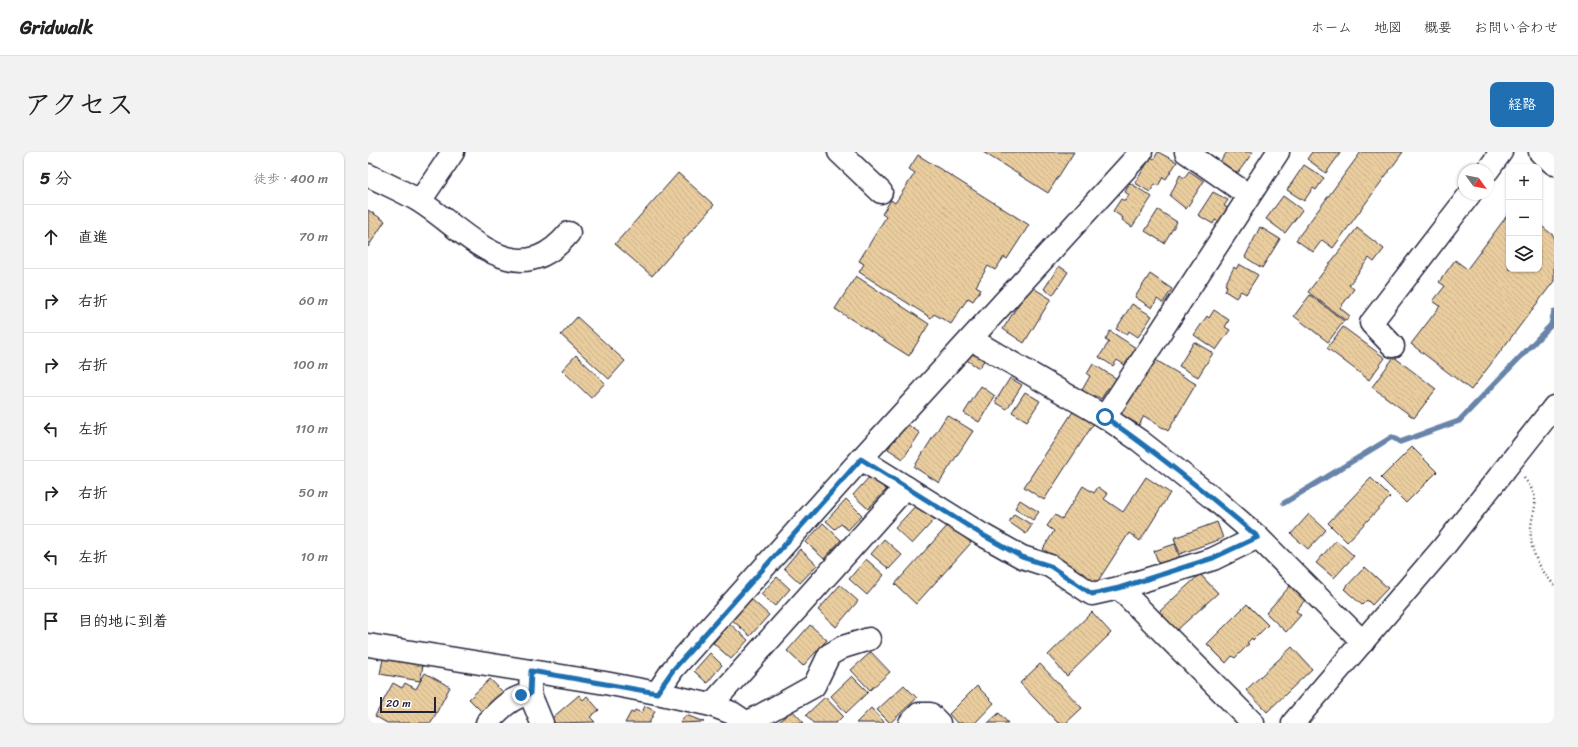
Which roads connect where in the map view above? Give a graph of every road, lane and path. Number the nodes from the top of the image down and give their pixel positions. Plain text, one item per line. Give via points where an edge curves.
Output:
1 (453, 152) edge
2 (839, 152) edge
3 (1141, 152) edge
4 (1186, 152) edge
5 (1278, 152) edge
6 (1501, 152) edge
7 (1492, 164) edge
8 (368, 175) edge
9 (881, 192) dead end
10 (1248, 195) junction
11 (1465, 200) edge
12 (420, 202) junction
13 (569, 233) dead end
14 (981, 345) dead end
15 (1393, 346) dead end
16 (1554, 407) edge
17 (1105, 417) junction
18 (861, 459) junction
19 (1510, 463) junction
20 (906, 487) junction
21 (1258, 537) junction
22 (1554, 585) edge
23 (1119, 588) junction
24 (869, 639) dead end
25 (1363, 642) junction
26 (368, 645) edge
27 (531, 671) junction
28 (657, 693) junction
29 (530, 694) junction
30 (711, 705) junction
31 (486, 723) edge
32 (542, 723) edge
33 (747, 723) edge
34 (910, 723) edge
35 (939, 723) edge
36 (1253, 723) edge
37 (1294, 723) edge

1 - 12 street
2 - 9 street
3 - 18 street
4 - 10 street
5 - 10 street
6 - 7 street
8 - 12 street
10 - 17 street
11 - 15 street via 1371,323
12 - 13 street via 474,243 496,254 518,260 529,260 544,255 560,244
14 - 17 street
16 - 19 street
17 - 21 street via 1219,503
18 - 20 street
18 - 28 street via 673,670
19 - 22 path via 1529,484 1536,500 1531,538 1535,558
19 - 25 street via 1442,549
20 - 23 street via 981,534 1022,557 1050,566 1092,594
20 - 30 street
21 - 23 street via 1213,558
21 - 25 street
23 - 36 street
24 - 33 street via 843,647 829,655 814,686
25 - 37 street
26 - 27 street
27 - 28 street
27 - 29 street
28 - 30 street
29 - 31 street via 521,695 506,704
29 - 32 street
30 - 33 street
34 - 35 street via 919,714 930,714

